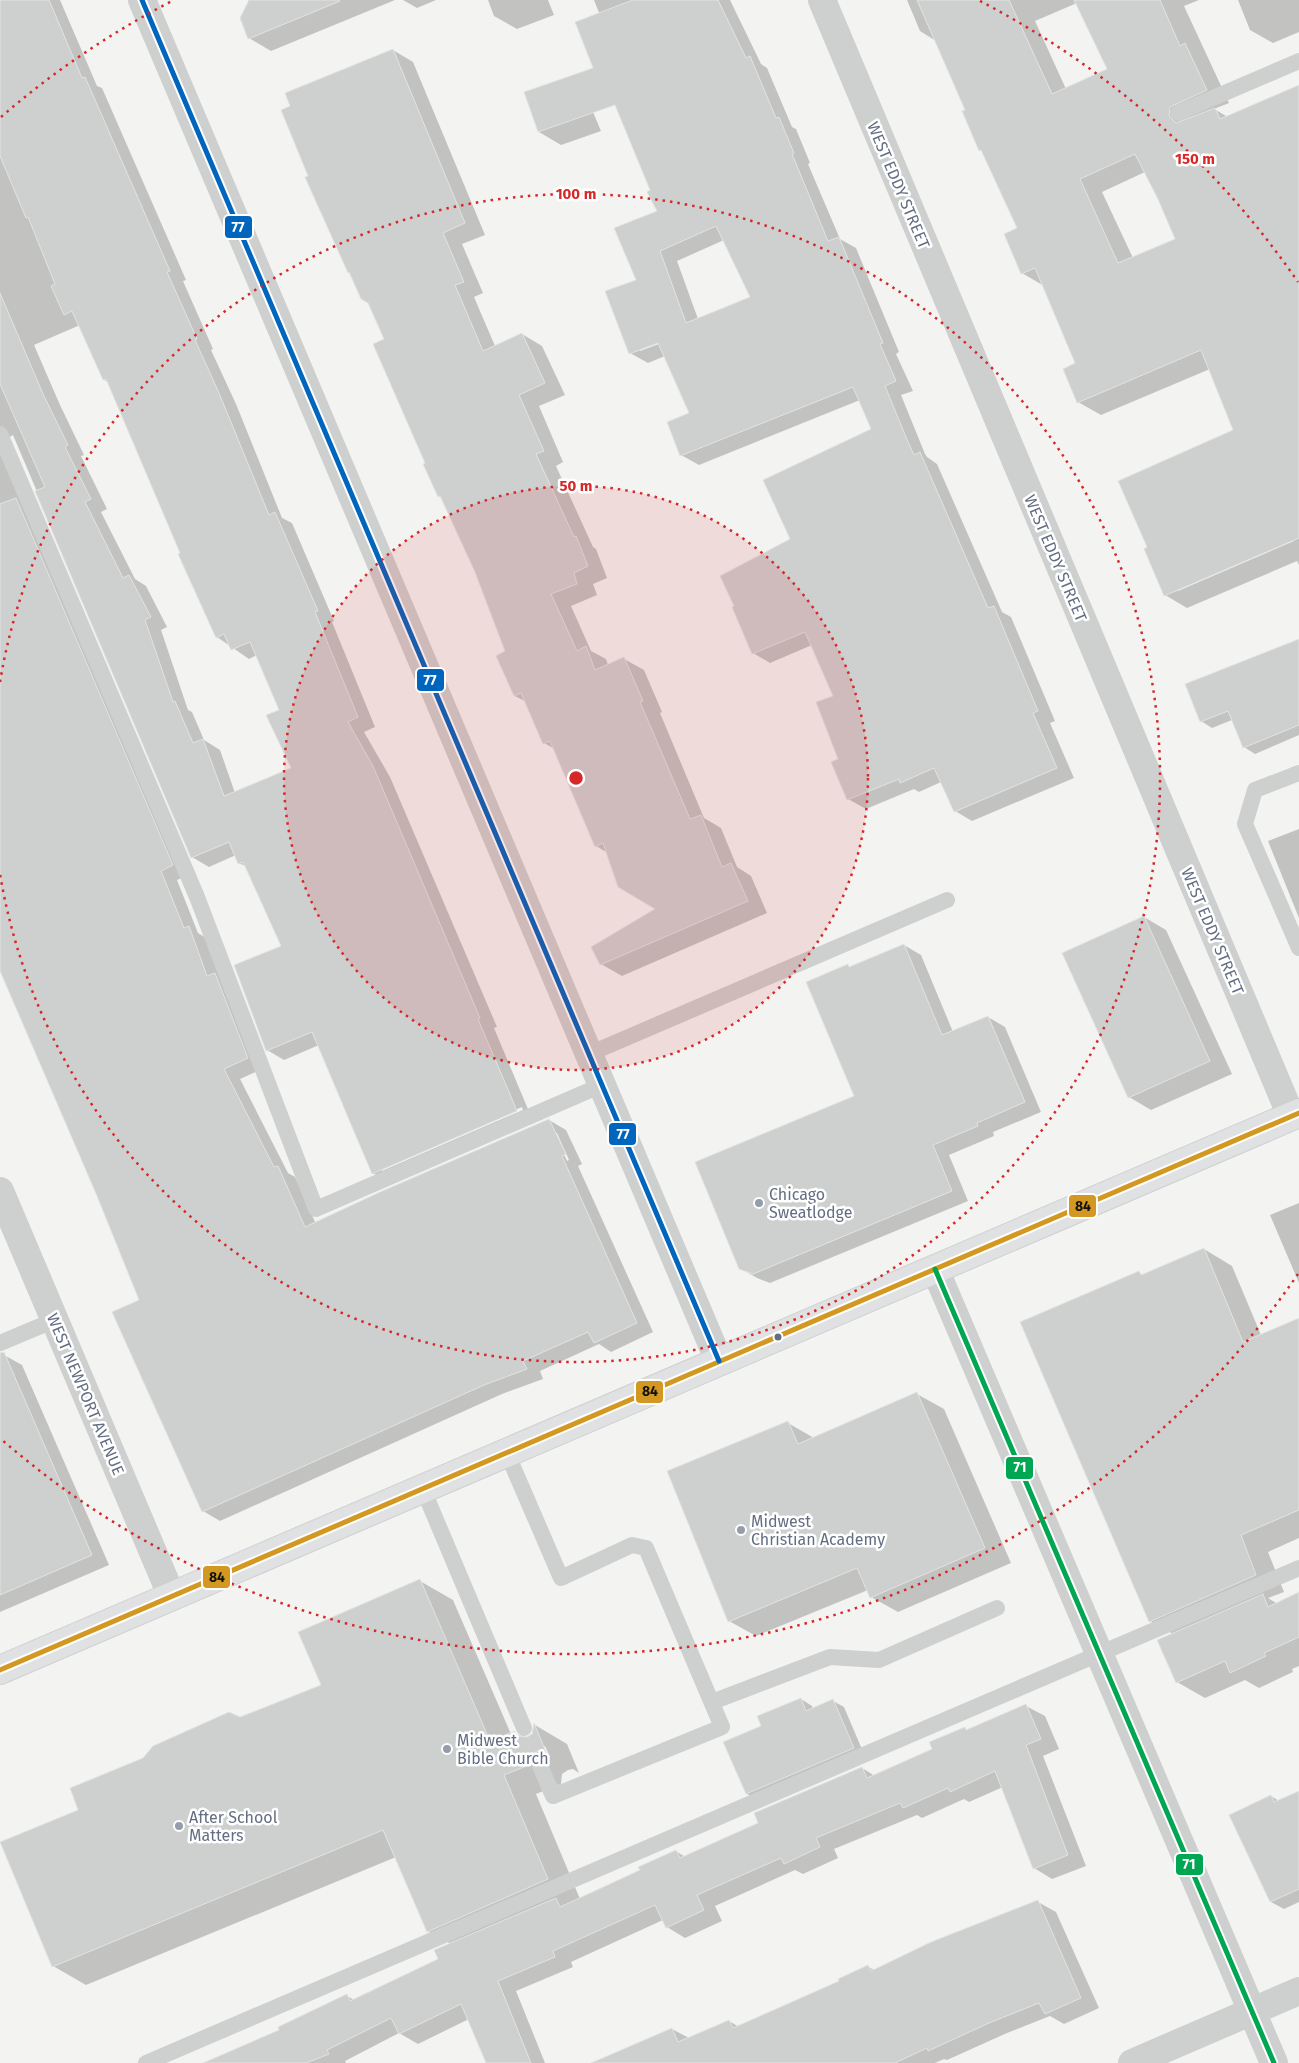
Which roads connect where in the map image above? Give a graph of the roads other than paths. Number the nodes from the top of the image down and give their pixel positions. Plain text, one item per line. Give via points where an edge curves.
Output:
1 (142, 0) edge
2 (822, 0) edge
3 (1299, 61) edge
4 (1178, 113) dead end
5 (0, 434) edge
6 (1299, 773) edge
7 (947, 900) dead end
8 (1299, 948) edge
9 (589, 1054) junction
10 (602, 1085) junction
11 (1295, 1114) edge
12 (0, 1191) edge
13 (935, 1269) junction
14 (55, 1320) junction
15 (0, 1344) edge
16 (719, 1361) junction
17 (507, 1453) junction
18 (422, 1489) junction
19 (1299, 1568) edge
20 (172, 1596) junction
21 (997, 1608) dead end
22 (1099, 1654) junction
23 (0, 1670) edge
24 (712, 1702) junction
25 (524, 1728) dead end
26 (538, 1761) dead end
27 (1299, 1991) edge
28 (1252, 2011) junction
29 (146, 2063) edge
30 (1132, 2063) edge
31 (1274, 2063) edge

1 - 9 street
2 - 11 street, WEST EDDY STREET
3 - 4 lane
5 - 10 lane via 197,897 316,1209
6 - 8 lane via 1255,790 1245,824
7 - 9 lane
9 - 10 street
10 - 16 street
11 - 13 main road
12 - 14 street, WEST NEWPORT AVENUE
13 - 16 main road
13 - 22 street
14 - 15 lane
14 - 20 street, WEST NEWPORT AVENUE
16 - 17 main road
17 - 18 main road
17 - 24 lane via 561,1578 632,1545 646,1548
18 - 20 main road
18 - 25 lane
19 - 22 lane
20 - 23 main road
21 - 24 lane via 878,1660 830,1657
22 - 28 street
22 - 29 lane
24 - 26 lane via 722,1727 553,1796
27 - 28 street
28 - 30 street
28 - 31 street

